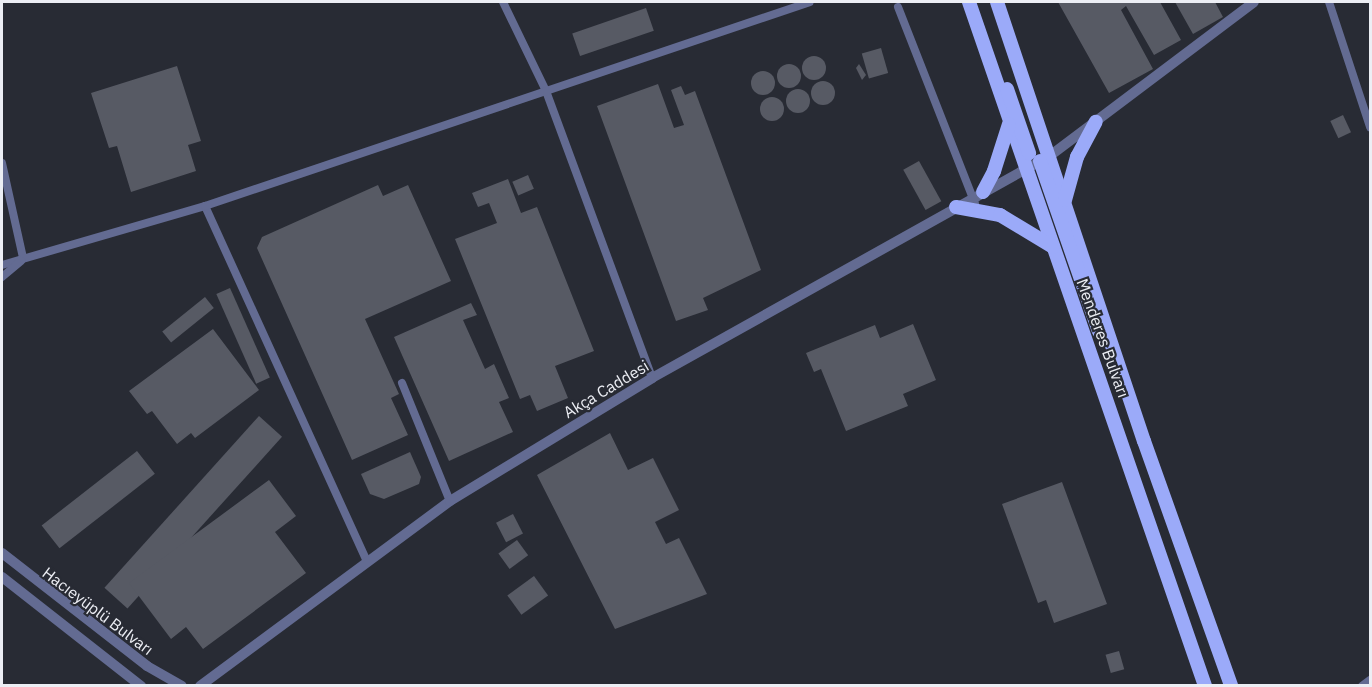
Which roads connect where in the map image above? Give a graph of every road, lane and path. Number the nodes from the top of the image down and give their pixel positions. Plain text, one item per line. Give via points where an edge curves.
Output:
1 (503, 2) edge
2 (810, 2) edge
3 (969, 2) edge
4 (978, 2) edge
5 (997, 2) edge
6 (1254, 2) edge
7 (1329, 2) edge
8 (898, 7) dead end
9 (546, 91) junction
10 (1096, 122) junction
11 (1009, 124) junction
12 (1371, 128) edge
13 (1037, 162) junction
14 (2, 163) edge
15 (978, 200) junction
16 (1065, 200) junction
17 (205, 206) junction
18 (957, 207) joint
19 (1053, 247) junction
20 (23, 258) junction
21 (2, 265) edge
22 (2, 277) edge
23 (652, 378) junction
24 (402, 383) dead end
25 (1144, 441) junction
26 (450, 501) junction
27 (2, 553) edge
28 (366, 560) junction
29 (2, 577) edge
30 (28, 577) junction
31 (15, 589) junction
32 (1371, 680) edge
33 (141, 686) edge
34 (182, 686) edge
35 (200, 686) edge
36 (1205, 686) edge
37 (1231, 686) edge
38 (1362, 686) edge

1 - 9 street
2 - 9 street
3 - 11 main road, Menderes Bulvarı
4 - 13 main road
5 - 13 main road, Menderes Bulvarı
6 - 10 street
7 - 12 street
8 - 15 street
9 - 17 street
9 - 23 street
10 - 13 street
10 - 16 main road via 1077,157
11 - 13 main road, Menderes Bulvarı
11 - 15 main road
13 - 15 street
13 - 16 main road, Menderes Bulvarı
13 - 19 main road, Menderes Bulvarı
13 - 25 main road
14 - 20 street
15 - 18 main road
15 - 19 main road
16 - 25 main road, Menderes Bulvarı
17 - 20 street
17 - 28 street
18 - 23 street, Akça Caddesi
19 - 36 main road, Menderes Bulvarı
20 - 21 street
20 - 22 street
23 - 26 street, Akça Caddesi
24 - 26 street
25 - 37 main road, Menderes Bulvarı
26 - 28 street, Akça Caddesi
27 - 30 street, Hacıeyüplü Bulvarı
28 - 35 street, Akça Caddesi
29 - 31 street, Hacıeyüplü Bulvarı
30 - 31 street
30 - 34 street, Hacıeyüplü Bulvarı via 147,666
31 - 33 street, Hacıeyüplü Bulvarı
32 - 38 street

